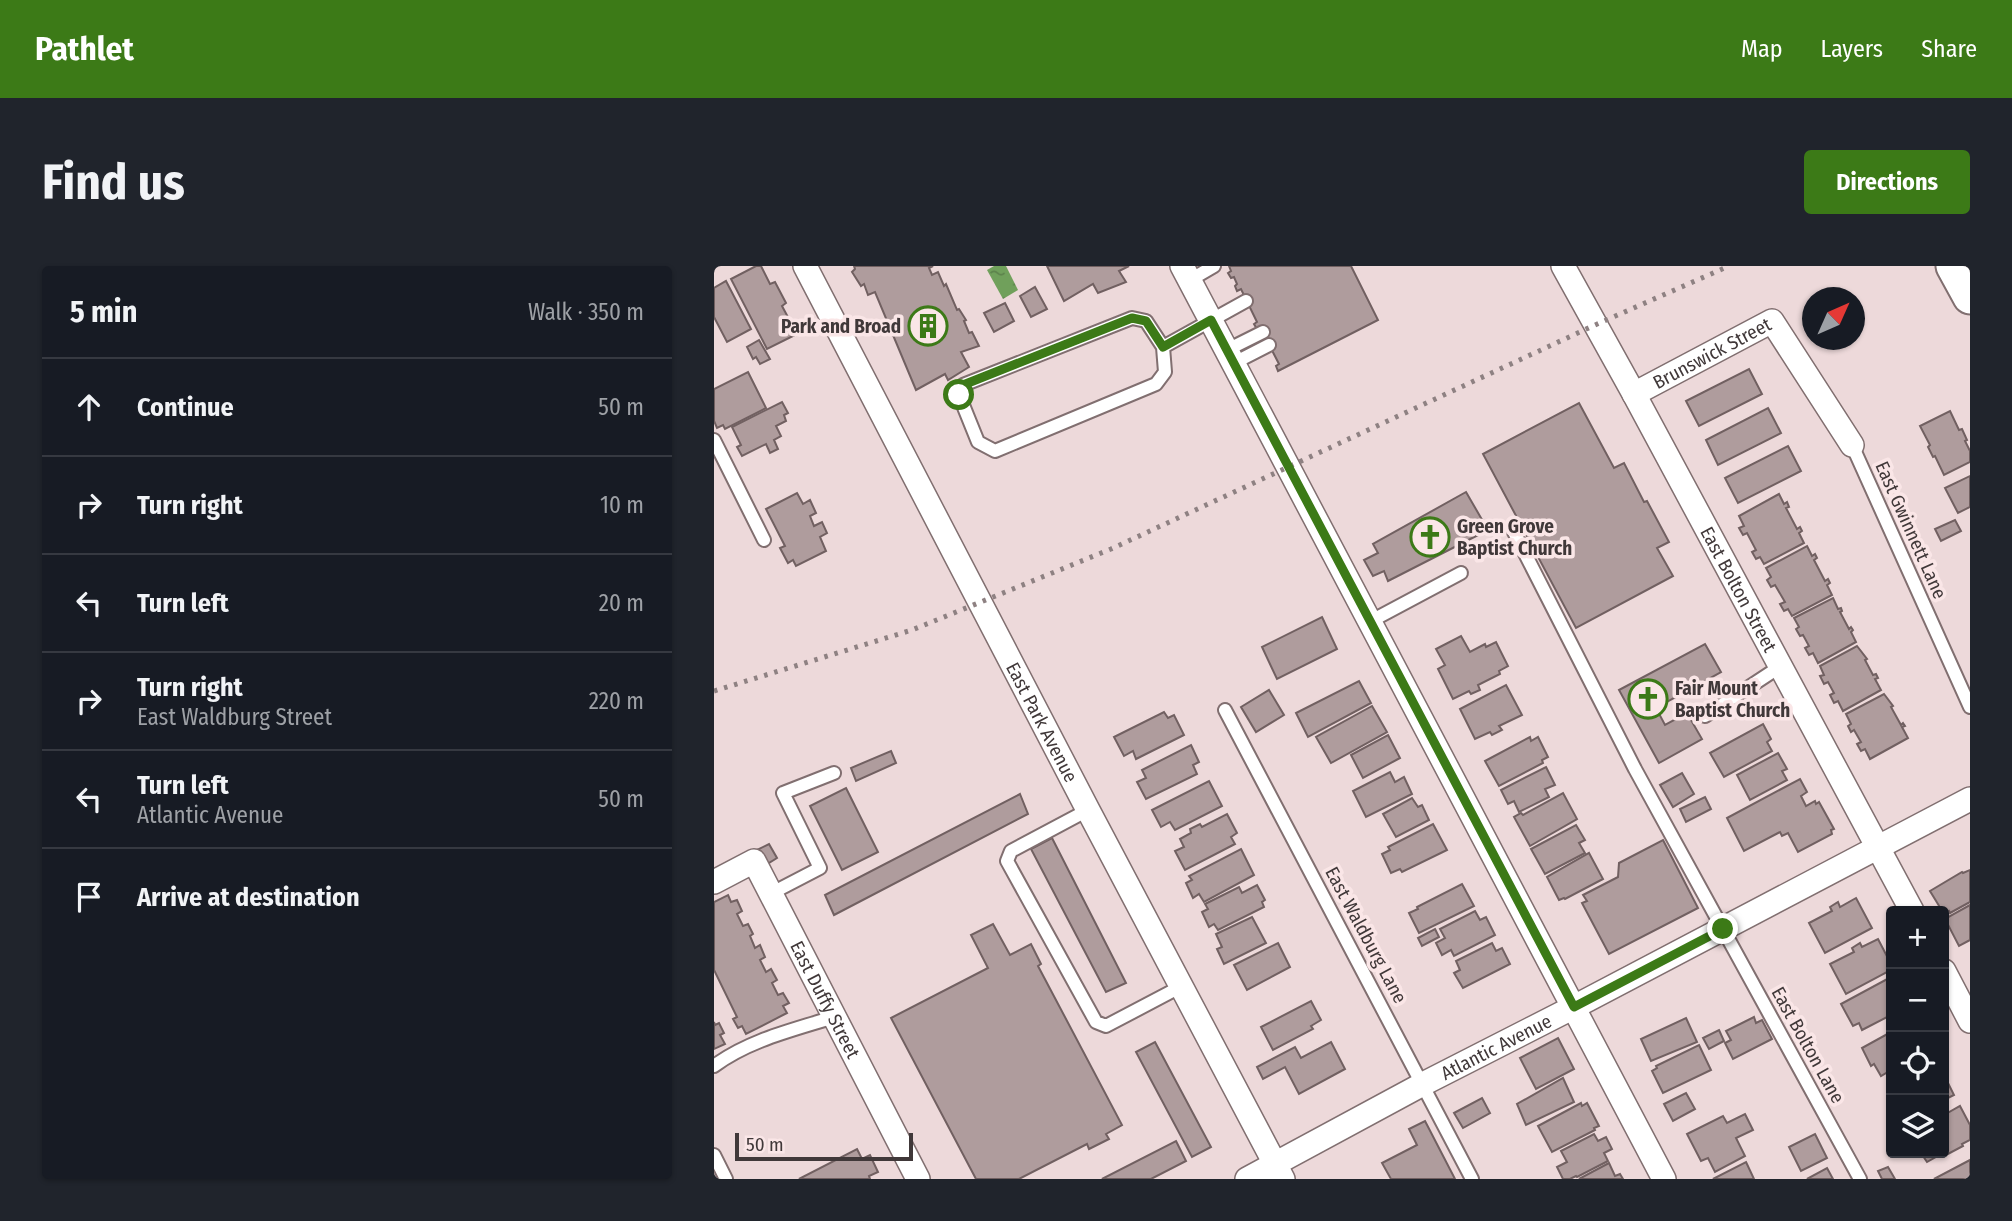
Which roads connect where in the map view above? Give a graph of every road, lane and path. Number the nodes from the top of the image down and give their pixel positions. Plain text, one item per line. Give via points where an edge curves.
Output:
1 (805, 266) edge
2 (1214, 266) edge
3 (1563, 266) edge
4 (1953, 266) edge
5 (1186, 273) edge
6 (1970, 297) edge
7 (1246, 300) dead end
8 (1211, 320) junction
9 (1263, 332) dead end
10 (1269, 345) dead end
11 (1163, 347) junction
12 (1230, 356) junction
13 (1634, 394) junction
14 (714, 440) edge
15 (1852, 445) joint
16 (1513, 530) dead end
17 (764, 540) dead end
18 (1461, 573) dead end
19 (1370, 621) junction
20 (1781, 666) junction
21 (1970, 707) edge
22 (1225, 710) dead end
23 (1705, 716) dead end
24 (834, 773) dead end
25 (1970, 799) edge
26 (1088, 810) junction
27 (1879, 847) junction
28 (714, 882) edge
29 (770, 894) junction
30 (1909, 906) edge
31 (1723, 929) junction
32 (1949, 981) edge
33 (1182, 986) junction
34 (1574, 1007) junction
35 (834, 1017) junction
36 (1970, 1021) edge
37 (714, 1066) edge
38 (1423, 1084) junction
39 (714, 1155) edge
40 (1279, 1171) edge
41 (726, 1179) edge
42 (918, 1179) edge
43 (1247, 1179) edge
44 (1472, 1179) edge
45 (1664, 1179) edge
46 (1860, 1179) edge

1 - 26 street, East Park Avenue
2 - 5 lane
3 - 13 street, East Bolton Street
4 - 6 main road
5 - 8 street
7 - 8 lane
8 - 11 lane
8 - 12 street
9 - 12 lane
10 - 12 lane
11 - 11 lane via 1146,321 1132,318 963,385 959,395 978,442 995,451 1156,384 1165,372
12 - 19 street
13 - 15 street, Brunswick Street via 1772,321
13 - 20 street, East Bolton Street
14 - 17 lane
15 - 21 lane, East Gwinnett Lane
16 - 31 lane, East Bolton Lane
18 - 19 lane
19 - 34 street
20 - 23 lane
20 - 27 street, East Bolton Street
22 - 38 lane, East Waldburg Lane
24 - 29 lane via 783,793 820,868
25 - 27 street, Atlantic Avenue
26 - 33 street, East Park Avenue
26 - 33 lane via 1011,851 1007,861 1096,1022 1106,1026
27 - 30 street, East Bolton Street
27 - 31 street, Atlantic Avenue
28 - 29 street, East Duffy Street via 754,862
29 - 35 street, East Duffy Street
31 - 34 street, Atlantic Avenue
31 - 46 lane, East Bolton Lane
32 - 36 street
33 - 40 street, East Park Avenue
34 - 38 street, Atlantic Avenue
34 - 45 street
35 - 37 lane via 760,1041
35 - 42 street, East Duffy Street
38 - 40 street, Atlantic Avenue
38 - 44 lane, East Waldburg Lane
39 - 41 lane
40 - 43 street, Atlantic Avenue

